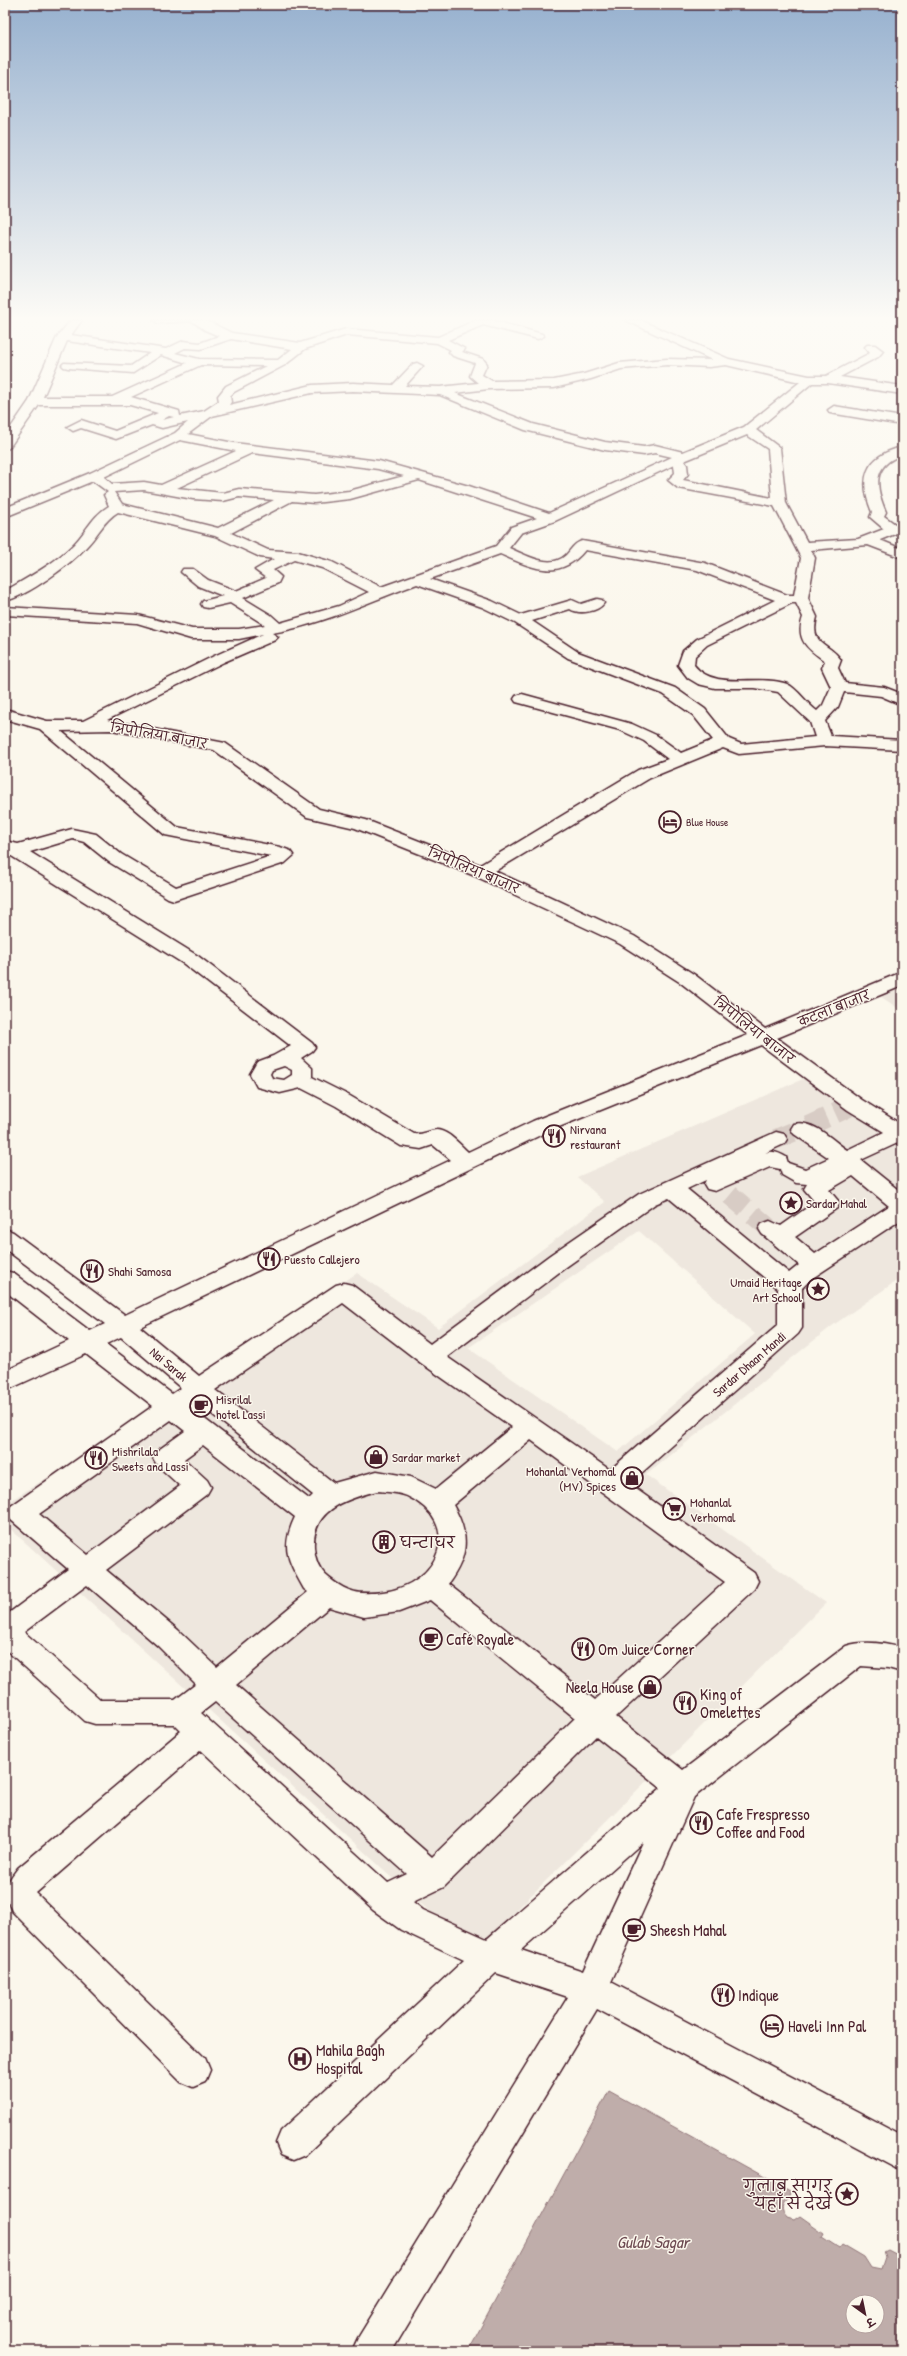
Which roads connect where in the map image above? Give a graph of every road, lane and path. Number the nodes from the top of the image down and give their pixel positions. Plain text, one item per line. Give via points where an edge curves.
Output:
1 (15, 430) edge
2 (98, 430) edge
3 (127, 430) edge
4 (187, 430) edge
5 (541, 430) edge
6 (748, 430) joint
7 (179, 436) junction
8 (5, 445) edge
9 (252, 449) junction
10 (902, 451) edge
11 (680, 458) junction
12 (95, 476) junction
13 (420, 476) junction
14 (109, 488) junction
15 (164, 489) junction
16 (290, 497) junction
17 (779, 503) junction
18 (116, 507) junction
19 (5, 513) edge
20 (101, 518) junction
21 (550, 518) junction
22 (116, 522) dead end
23 (898, 528) edge
24 (220, 533) junction
25 (868, 540) junction
26 (801, 547) junction
27 (501, 549) junction
28 (902, 554) edge
29 (292, 556) junction
30 (188, 572) dead end
31 (417, 580) junction
32 (380, 592) junction
33 (5, 597) edge
34 (234, 597) junction
35 (794, 599) junction
36 (597, 603) dead end
37 (208, 604) dead end
38 (5, 611) edge
39 (520, 620) junction
40 (293, 625) junction
41 (277, 628) junction
42 (695, 676) junction
43 (839, 687) junction
44 (669, 691) junction
45 (522, 699) dead end
46 (902, 700) edge
47 (5, 714) edge
48 (817, 720) junction
49 (85, 725) junction
50 (46, 726) junction
51 (825, 741) junction
52 (723, 742) junction
53 (902, 745) edge
54 (679, 759) junction
55 (10, 847) edge
56 (481, 872) junction
57 (902, 978) edge
58 (764, 1036) junction
59 (280, 1061) junction
60 (300, 1079) junction
61 (901, 1134) edge
62 (466, 1162) junction
63 (849, 1162) junction
64 (797, 1175) junction
65 (679, 1183) junction
66 (902, 1207) edge
67 (5, 1237) edge
68 (814, 1265) junction
69 (5, 1279) edge
70 (790, 1286) junction
71 (122, 1325) junction
72 (87, 1341) junction
73 (430, 1357) junction
74 (5, 1382) edge
75 (199, 1390) junction
76 (173, 1407) junction
77 (530, 1426) junction
78 (204, 1431) junction
79 (610, 1485) junction
80 (330, 1494) junction
81 (437, 1503) junction
82 (309, 1513) junction
83 (86, 1569) junction
84 (431, 1586) junction
85 (327, 1592) junction
86 (5, 1632) edge
87 (902, 1660) edge
88 (216, 1685) junction
89 (596, 1718) junction
90 (191, 1721) junction
91 (683, 1788) junction
92 (433, 1877) junction
93 (384, 1900) junction
94 (492, 1956) junction
95 (591, 1989) junction
96 (193, 2070) dead end
97 (293, 2143) dead end
98 (902, 2154) edge
99 (371, 2351) edge

1 - 8 street
2 - 3 street via 116,434
4 - 7 street
5 - 11 street via 605,446 644,451 655,449
6 - 11 street
6 - 17 street via 774,448
7 - 9 street
7 - 12 street
9 - 13 street via 379,464
9 - 15 street
10 - 23 street via 880,460 874,469 871,496 879,512 877,517
11 - 17 street via 682,474 675,480 682,485
11 - 21 street
12 - 14 street
12 - 19 street
13 - 16 street via 350,496 314,499
13 - 21 street
14 - 15 street via 144,486
14 - 18 street
15 - 16 street via 193,495 223,497 238,493
16 - 24 street
17 - 26 street
18 - 20 street via 104,513
18 - 24 street
20 - 22 street
20 - 33 street via 80,547 56,569
21 - 27 street via 516,530
23 - 25 street
24 - 29 street via 265,554
25 - 26 street via 860,543
25 - 28 street
26 - 35 street via 808,558
27 - 31 street
27 - 35 street via 552,565 567,561 582,545 706,568 752,588
29 - 32 street via 327,565
29 - 34 street via 262,570 274,577 273,580
30 - 34 street via 203,583
31 - 32 street
31 - 39 street via 493,600
32 - 40 street via 344,610
34 - 37 street
34 - 41 street
35 - 42 street via 694,647 688,654 686,665
35 - 43 street via 810,617 807,627 812,645 833,660 830,668
36 - 39 street via 580,609 572,604
38 - 41 street via 138,619 191,634 239,634
39 - 44 street via 573,655
40 - 41 street
40 - 49 street
42 - 44 street
42 - 48 street via 714,684 751,682 779,686 787,690 798,704
43 - 46 street via 884,692
43 - 48 street via 830,707
44 - 52 street via 699,712
45 - 54 street via 626,726 650,738
47 - 50 street, त्रिपोलिया बाजार
48 - 51 street
49 - 50 street, त्रिपोलिया बाजार
49 - 56 street, त्रिपोलिया बाजार via 112,725 219,746 313,813 360,824
50 - 55 street via 171,831 285,855 280,859 174,894 114,858 90,838 72,834
51 - 52 street via 739,749
51 - 53 street
52 - 54 street
54 - 56 street via 644,774
55 - 59 street via 191,960 305,1047
56 - 58 street, त्रिपोलिया बाजार via 627,940 664,962
57 - 58 street, कटला बाजार via 874,992
58 - 61 street, त्रिपोलिया बाजार via 852,1106
58 - 62 street, कटला बाजार via 541,1126
59 - 60 street via 290,1061 301,1066 303,1075
59 - 60 street via 270,1063 261,1070 264,1082 283,1087
60 - 62 street via 343,1101 409,1141 421,1142 438,1138
61 - 63 street
62 - 71 street, कटला बाजार
63 - 64 street
63 - 65 street via 795,1132
63 - 66 street
64 - 65 street via 771,1158 722,1190
64 - 68 street via 829,1203 775,1233
65 - 70 street
65 - 73 street via 647,1199 558,1261
66 - 68 street
67 - 71 street, Nai Sarak
68 - 70 street
69 - 72 street
70 - 79 street, Sardar Dhaan Mandi via 790,1328
71 - 72 street, कटला बाजार
71 - 75 street, Nai Sarak
72 - 74 street, कटला बाजार
72 - 76 street
73 - 75 street via 344,1291
73 - 77 street
75 - 76 street
75 - 80 street, Nai Sarak
76 - 78 street
76 - 83 street via 20,1513
77 - 79 street
77 - 81 street
78 - 82 street
78 - 83 street via 166,1458 198,1487
79 - 89 street via 744,1581
80 - 81 street via 355,1484 378,1481 400,1484 420,1491
80 - 82 street
81 - 84 street via 448,1518 453,1541 452,1553 444,1570
82 - 85 street via 300,1529 302,1564 312,1580
83 - 86 street
83 - 88 street via 168,1638
84 - 85 street via 391,1603 369,1605 346,1601
84 - 89 street
85 - 88 street
86 - 90 street via 95,1712
87 - 91 street via 888,1656 856,1654
88 - 90 street
88 - 92 street
89 - 91 street
89 - 92 street
90 - 93 street
90 - 96 street via 29,1878 20,1891 24,1901
91 - 94 street
91 - 95 street
92 - 93 street
93 - 94 street via 412,1920
94 - 95 street
94 - 97 street
95 - 98 street
95 - 99 street

